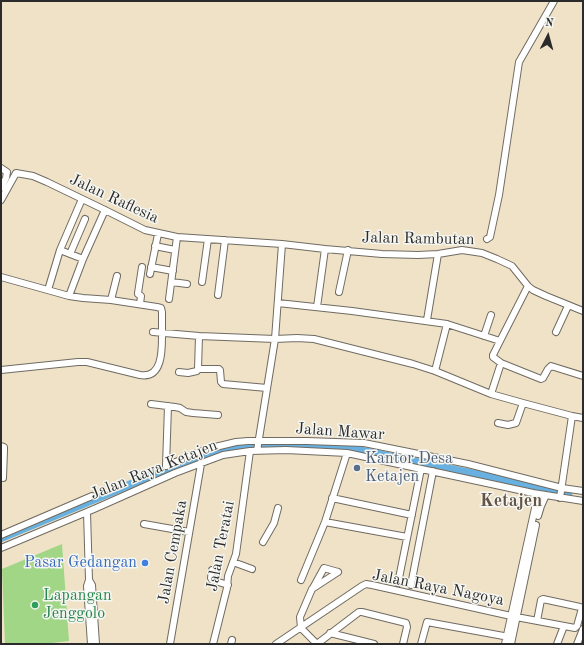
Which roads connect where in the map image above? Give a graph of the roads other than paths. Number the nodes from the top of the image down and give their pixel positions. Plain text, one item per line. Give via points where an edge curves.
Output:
1 (554, 1) edge
2 (1, 168) edge
3 (1, 188) edge
4 (82, 199) junction
5 (1, 200) edge
6 (105, 210) junction
7 (85, 219) dead end
8 (158, 234) junction
9 (177, 237) junction
10 (208, 239) junction
11 (487, 239) dead end
12 (225, 240) junction
13 (282, 244) junction
14 (156, 246) junction
15 (325, 249) junction
16 (60, 250) junction
17 (175, 250) junction
18 (348, 250) junction
19 (70, 254) junction
20 (438, 254) junction
21 (83, 259) junction
22 (142, 267) dead end
23 (151, 267) junction
24 (173, 271) junction
25 (150, 274) dead end
26 (117, 276) dead end
27 (1, 277) edge
28 (172, 282) junction
29 (202, 282) dead end
30 (187, 284) dead end
31 (528, 286) junction
32 (48, 290) junction
33 (339, 292) dead end
34 (218, 295) dead end
35 (68, 296) junction
36 (169, 299) dead end
37 (111, 300) junction
38 (278, 303) junction
39 (140, 304) junction
40 (568, 306) junction
41 (317, 307) junction
42 (583, 311) edge
43 (491, 315) dead end
44 (427, 320) junction
45 (447, 324) junction
46 (153, 332) dead end
47 (556, 332) dead end
48 (162, 333) junction
49 (199, 336) junction
50 (484, 336) junction
51 (275, 339) junction
52 (500, 341) junction
53 (501, 363) junction
54 (198, 369) junction
55 (1, 370) edge
56 (435, 371) junction
57 (179, 372) dead end
58 (583, 376) edge
59 (267, 388) junction
60 (491, 394) junction
61 (523, 403) junction
62 (151, 404) dead end
63 (168, 406) junction
64 (218, 415) dead end
65 (572, 416) junction
66 (583, 418) edge
67 (498, 423) dead end
68 (364, 444) junction
69 (307, 445) junction
70 (1, 446) edge
71 (256, 447) junction
72 (209, 454) junction
73 (346, 454) junction
74 (362, 456) junction
75 (201, 464) junction
76 (171, 468) junction
77 (421, 469) junction
78 (433, 472) junction
79 (4, 478) dead end
80 (583, 491) edge
81 (533, 493) junction
82 (561, 493) junction
83 (546, 495) junction
84 (92, 496) dead end
85 (332, 498) junction
86 (583, 502) edge
87 (278, 508) dead end
88 (537, 509) junction
89 (87, 512) junction
90 (412, 515) junction
91 (325, 522) junction
92 (144, 524) dead end
93 (189, 532) junction
94 (3, 535) edge
95 (407, 537) junction
96 (263, 542) dead end
97 (8, 544) junction
98 (1, 548) edge
99 (233, 562) junction
100 (252, 569) dead end
101 (212, 570) dead end
102 (302, 580) dead end
103 (398, 583) dead end
104 (228, 585) junction
105 (411, 585) dead end
106 (312, 589) dead end
107 (514, 616) junction
108 (536, 621) junction
109 (92, 625) junction
110 (564, 626) junction
111 (301, 628) junction
112 (583, 629) edge
113 (330, 633) junction
114 (510, 639) edge
115 (91, 644) edge
116 (96, 644) edge
117 (170, 644) edge
118 (213, 644) edge
119 (276, 644) edge
120 (317, 644) edge
121 (374, 644) edge
122 (403, 644) edge
123 (421, 644) edge
124 (505, 644) edge
125 (557, 644) edge
126 (576, 644) edge

1 - 11 street via 519,62 499,195 490,236
2 - 3 street via 8,172 8,175
4 - 5 street, Jalan Raflesia via 33,176 16,173
4 - 6 street, Jalan Raflesia
4 - 16 street
6 - 8 street, Jalan Raflesia via 141,229
6 - 21 street
7 - 19 street
8 - 9 street, Jalan Raflesia
8 - 14 street
9 - 10 street, Jalan Raflesia
9 - 17 street
10 - 12 street, Jalan Raflesia
10 - 29 street
12 - 13 street, Jalan Raflesia
12 - 34 street
13 - 15 street, Jalan Rambutan
13 - 38 street, Jalan Teratai
14 - 17 street
14 - 23 street
15 - 18 street, Jalan Rambutan
15 - 41 street
16 - 19 street
16 - 32 street
17 - 24 street
18 - 20 street, Jalan Rambutan via 382,254
18 - 33 street
19 - 21 street
20 - 31 street, Jalan Rambutan via 462,250 491,256 512,266
20 - 44 street
21 - 35 street
22 - 39 street via 138,293 141,296
23 - 24 street
23 - 25 street
24 - 28 street
26 - 37 street
27 - 32 street
28 - 30 street
28 - 36 street
31 - 40 street, Jalan Rambutan
31 - 52 street
32 - 35 street
35 - 37 street
37 - 39 street
38 - 41 street
38 - 51 street, Jalan Teratai
39 - 48 street via 161,308
40 - 42 street, Jalan Rambutan
40 - 47 street
41 - 44 street
43 - 50 street
44 - 45 street
45 - 50 street
45 - 56 street
46 - 48 street
48 - 49 street
48 - 55 street via 162,352 158,366 148,375 86,362
49 - 51 street
49 - 54 street
50 - 52 street
51 - 56 street via 314,339
51 - 59 street, Jalan Teratai
52 - 53 street via 493,357
53 - 58 street via 541,379 551,366
53 - 60 street
54 - 57 street
54 - 59 street via 220,369 223,384
56 - 60 street
59 - 71 street, Jalan Teratai
60 - 61 street
61 - 65 street
61 - 67 street via 516,423
62 - 63 street
63 - 64 street via 178,407 186,412
63 - 76 street
65 - 66 street
65 - 82 street
68 - 69 street, Jalan Mawar
68 - 74 street
68 - 82 street, Jalan Mawar via 468,464
69 - 71 street, Jalan Mawar
69 - 71 street, Jalan Raya Ketajen via 286,450
69 - 73 street, Jalan Raya Ketajen
70 - 79 street via 4,447
71 - 72 street, Jalan Raya Ketajen
71 - 72 street, Jalan Mawar via 236,442
71 - 99 street, Jalan Teratai
72 - 75 street, Jalan Raya Ketajen
72 - 76 street, Jalan Mawar
73 - 74 street, Jalan Raya Ketajen
73 - 85 street
74 - 77 street, Jalan Raya Ketajen
75 - 76 street, Jalan Raya Ketajen
75 - 93 street, Jalan Cempaka
76 - 89 street, Jalan Raya Ketajen
77 - 78 street, Jalan Raya Ketajen
77 - 90 street
78 - 81 street, Jalan Raya Ketajen
78 - 105 street
80 - 82 street, Jalan Mawar
81 - 83 street, Jalan Raya Ketajen
81 - 88 street
82 - 83 street, Jalan Raya Ketajen
82 - 86 street, Jalan Raya Ketajen
83 - 88 street
84 - 94 street
85 - 90 street
85 - 91 street
87 - 96 street via 274,523
88 - 107 street
89 - 97 street, Jalan Raya Ketajen
89 - 109 street
90 - 95 street
91 - 95 street
91 - 102 street
92 - 93 street
93 - 117 street, Jalan Cempaka
94 - 97 street
95 - 103 street
97 - 98 street, Jalan Raya Ketajen
99 - 100 street
99 - 104 street, Jalan Teratai
101 - 104 street via 212,580
104 - 118 street, Jalan Teratai
106 - 111 street via 300,617
107 - 108 street, Jalan Raya Nagoya
107 - 111 street, Jalan Raya Nagoya via 366,584
107 - 114 street
108 - 110 street, Jalan Raya Nagoya
108 - 110 street via 543,599 582,609 576,627
109 - 115 street
109 - 116 street
110 - 125 street
111 - 119 street, Jalan Raya Nagoya
111 - 120 street
112 - 126 street
113 - 120 street
113 - 121 street
113 - 122 street via 359,612 364,612 407,623
114 - 123 street via 427,622
114 - 124 street

